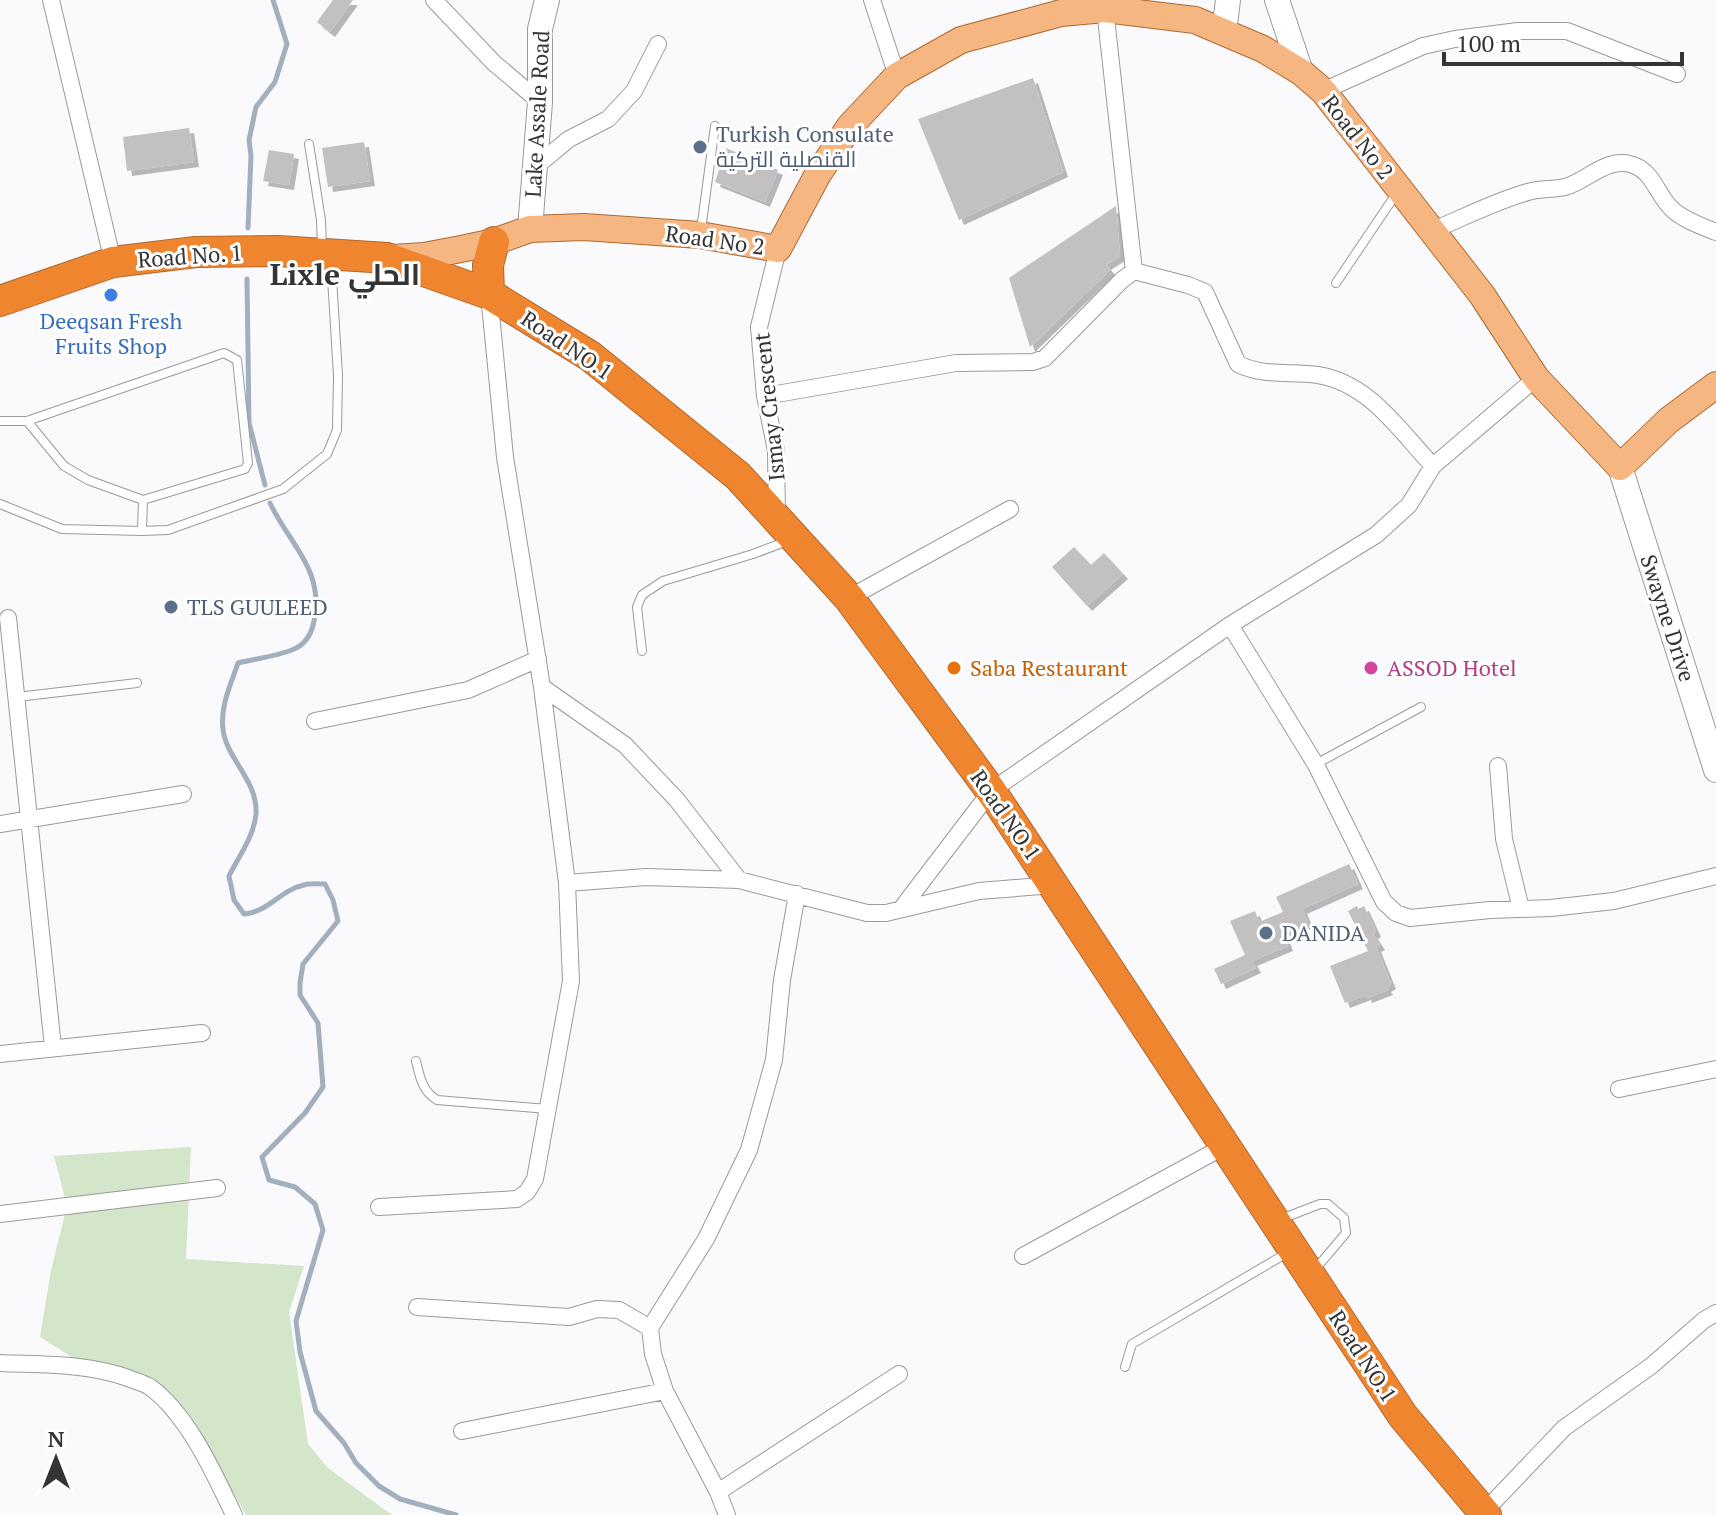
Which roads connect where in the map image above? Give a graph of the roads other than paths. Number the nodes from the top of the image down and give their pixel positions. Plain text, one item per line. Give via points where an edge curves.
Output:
1 (51, 0) edge
2 (434, 0) edge
3 (547, 0) edge
4 (872, 0) edge
5 (1228, 0) edge
6 (1281, 1) edge
7 (1105, 9) junction
8 (1224, 32) junction
9 (658, 44) dead end
10 (1301, 72) junction
11 (1677, 74) dead end
12 (897, 76) junction
13 (1323, 91) junction
14 (540, 102) junction
15 (715, 126) dead end
16 (309, 144) dead end
17 (535, 167) junction
18 (1398, 190) junction
19 (530, 229) junction
20 (1431, 231) junction
21 (1716, 232) edge
22 (700, 235) junction
23 (494, 242) junction
24 (778, 249) junction
25 (326, 254) junction
26 (387, 258) junction
27 (113, 262) junction
28 (1134, 271) junction
29 (1336, 283) dead end
30 (489, 294) junction
31 (0, 301) edge
32 (1536, 378) junction
33 (1716, 385) edge
34 (765, 396) junction
35 (0, 421) edge
36 (27, 421) junction
37 (1433, 466) junction
38 (1620, 467) junction
39 (143, 500) junction
40 (0, 504) edge
41 (1010, 509) dead end
42 (786, 529) junction
43 (142, 531) junction
44 (849, 598) junction
45 (8, 618) dead end
46 (1230, 625) junction
47 (642, 651) dead end
48 (538, 659) junction
49 (137, 683) dead end
50 (542, 687) junction
51 (17, 697) junction
52 (1421, 707) dead end
53 (315, 721) dead end
54 (1316, 765) junction
55 (1498, 766) dead end
56 (1716, 770) edge
57 (991, 791) junction
58 (183, 794) dead end
59 (31, 819) junction
60 (0, 824) edge
61 (1716, 876) edge
62 (739, 880) junction
63 (567, 883) junction
64 (1054, 885) junction
65 (797, 894) junction
66 (901, 909) junction
67 (1521, 909) junction
68 (202, 1033) dead end
69 (53, 1047) junction
70 (0, 1054) edge
71 (416, 1061) dead end
72 (1716, 1069) edge
73 (1619, 1089) dead end
74 (548, 1109) junction
75 (1225, 1146) junction
76 (217, 1188) dead end
77 (379, 1207) dead end
78 (0, 1214) edge
79 (1277, 1221) junction
80 (1293, 1249) junction
81 (1023, 1256) dead end
82 (1310, 1275) junction
83 (417, 1307) dead end
84 (1716, 1313) edge
85 (650, 1328) junction
86 (0, 1363) edge
87 (1125, 1367) dead end
88 (899, 1374) dead end
89 (665, 1391) junction
90 (462, 1431) dead end
91 (718, 1492) junction
92 (1483, 1514) edge
93 (234, 1515) edge
94 (727, 1515) edge

1 - 27 street
2 - 14 street
3 - 14 street, Lake Assale Road via 540,29
4 - 12 street
5 - 8 street
6 - 10 street
7 - 8 main road, Road No 2 via 1195,20
7 - 12 main road, Road No 2 via 1061,13 961,40
7 - 28 street
8 - 10 main road, Road No 2
9 - 17 street via 634,91 608,119 569,139
10 - 13 main road, Road No 2
11 - 13 street via 1567,31 1518,31 1423,46
12 - 24 main road, Road No 2 via 850,126
13 - 18 main road, Road No 2
14 - 17 street, Lake Assale Road
15 - 22 lane
16 - 25 lane
17 - 19 street, Lake Assale Road
18 - 20 main road, Road No 2
18 - 29 lane
19 - 22 main road, Road No 2
19 - 23 main road, Road No 2
20 - 21 street via 1532,191 1566,187 1616,163 1647,173 1671,208
20 - 32 main road, Road No 2 via 1482,295
22 - 24 main road, Road No 2
23 - 26 main road, Road No 2
23 - 30 highway
24 - 34 street, Ismay Crescent via 759,327
25 - 26 highway, Road No. 1
25 - 27 highway, Road No. 1 via 196,252
25 - 43 lane via 338,376 337,430 327,454 283,489 168,530
26 - 30 highway, Road NO.1
27 - 31 highway, Road No. 1
28 - 34 street via 1045,358 956,363
28 - 37 street via 1205,292 1238,364 1263,373 1320,376 1363,391
30 - 42 highway, Road NO.1 via 590,356 738,476
30 - 48 street via 505,457
32 - 37 street
32 - 38 main road, Road No 2
33 - 38 main road
34 - 42 street, Ismay Crescent
35 - 36 lane
36 - 39 lane via 64,466
36 - 39 lane via 224,353 231,355 237,360 245,469
37 - 46 street via 1409,505 1376,535
38 - 56 street, Swayne Drive
39 - 43 lane
40 - 43 lane via 62,529
41 - 44 street
42 - 44 highway, Road NO.1
42 - 47 lane via 753,554 663,581 642,595 637,607
44 - 57 highway, Road NO.1
45 - 51 street
46 - 54 street
46 - 57 street
48 - 50 street
48 - 53 street via 468,690
49 - 51 lane
50 - 62 street via 625,745 677,800
50 - 63 street
51 - 59 street
52 - 54 lane
54 - 67 street via 1384,902 1396,913 1410,918
55 - 67 street via 1504,839
57 - 64 highway, Road NO.1
57 - 66 street
58 - 59 street
59 - 60 street
59 - 69 street
61 - 67 street via 1614,901
62 - 63 street via 646,877
62 - 65 street
63 - 74 street via 571,981
64 - 66 street via 979,891
64 - 75 highway, Road NO.1
65 - 66 street via 867,913
65 - 85 street via 774,1060 749,1150 706,1239
68 - 69 street
69 - 70 street
71 - 74 lane via 423,1086 437,1100
72 - 73 street
74 - 77 street via 535,1179 517,1199
75 - 79 highway, Road NO.1
75 - 81 street
76 - 78 street
79 - 80 highway, Road NO.1
79 - 82 lane via 1320,1204 1328,1204 1344,1218 1346,1233
80 - 82 highway, Road NO.1
80 - 87 lane via 1132,1344
82 - 92 highway, Road NO.1 via 1403,1416
83 - 85 street via 569,1317 597,1309 619,1310
84 - 92 street via 1564,1428
85 - 89 street
86 - 93 street via 72,1366 149,1386 179,1416
88 - 91 street
89 - 90 street
89 - 91 street
91 - 94 street

